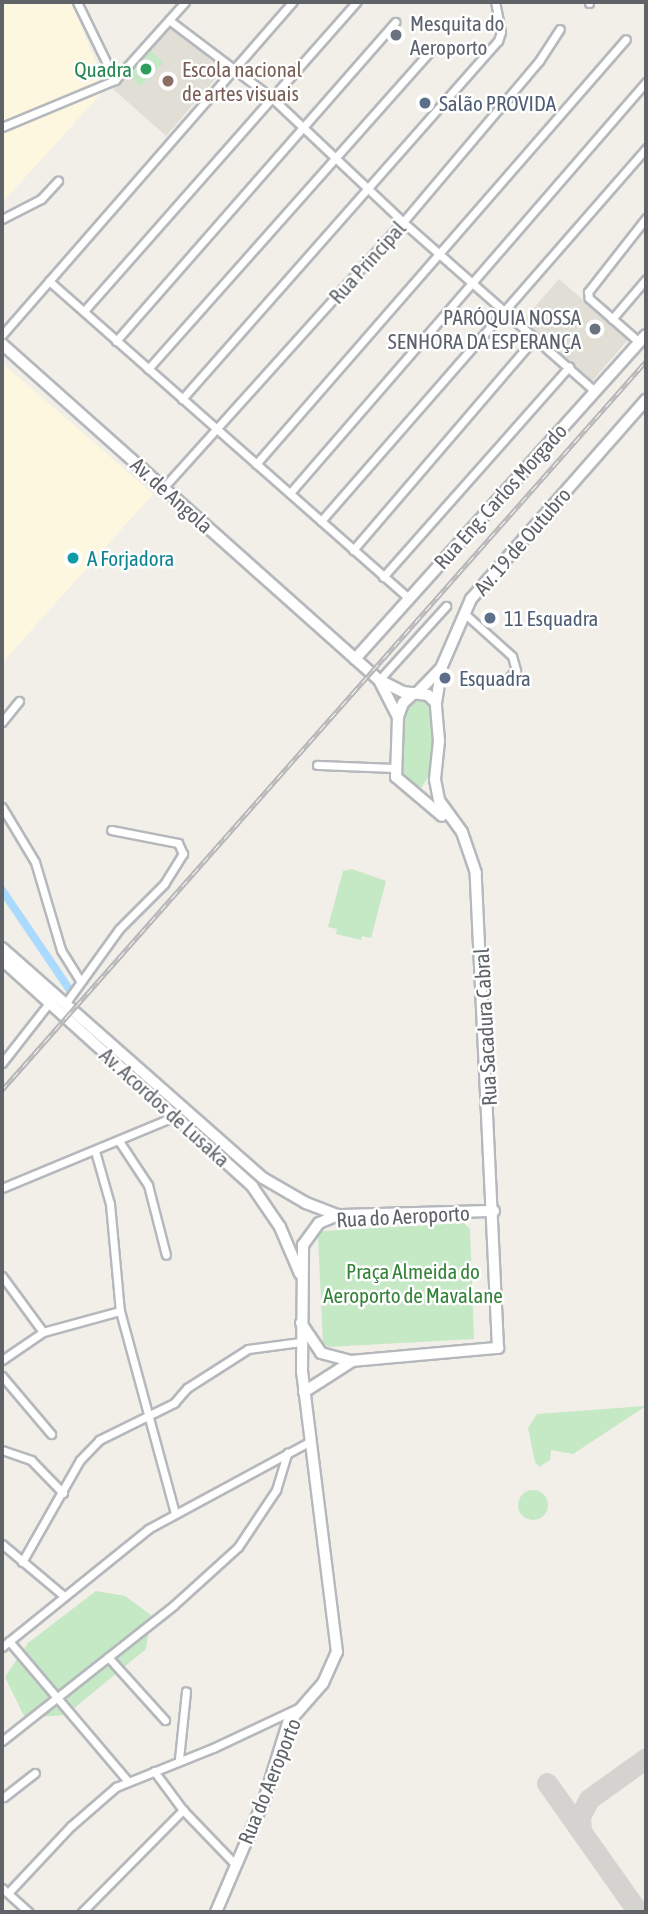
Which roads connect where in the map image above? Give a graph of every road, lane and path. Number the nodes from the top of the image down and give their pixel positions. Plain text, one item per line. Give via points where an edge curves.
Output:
1 (186, 2) edge
2 (292, 2) edge
3 (356, 2) edge
4 (495, 2) edge
5 (80, 3) edge
6 (169, 20) junction
7 (395, 22) dead end
8 (560, 29) dead end
9 (626, 39) dead end
10 (432, 50) dead end
11 (234, 67) junction
12 (115, 80) junction
13 (646, 82) edge
14 (272, 98) junction
15 (2, 127) edge
16 (304, 129) junction
17 (646, 148) edge
18 (336, 158) junction
19 (58, 181) dead end
20 (369, 189) junction
21 (646, 218) edge
22 (2, 219) edge
23 (403, 222) junction
24 (442, 254) junction
25 (646, 279) edge
26 (49, 281) junction
27 (475, 283) junction
28 (84, 311) junction
29 (506, 311) junction
30 (612, 319) junction
31 (2, 335) edge
32 (535, 338) junction
33 (643, 339) edge
34 (116, 341) junction
35 (2, 344) edge
36 (569, 367) junction
37 (148, 369) junction
38 (595, 391) junction
39 (182, 399) junction
40 (646, 400) edge
41 (217, 430) junction
42 (256, 464) junction
43 (164, 487) junction
44 (290, 493) junction
45 (321, 521) junction
46 (354, 550) junction
47 (383, 577) junction
48 (408, 598) junction
49 (446, 606) dead end
50 (464, 613) junction
51 (355, 659) junction
52 (443, 666) junction
53 (379, 680) junction
54 (506, 681) dead end
55 (415, 694) junction
56 (19, 701) dead end
57 (436, 703) junction
58 (398, 717) junction
59 (2, 722) edge
60 (317, 765) dead end
61 (396, 768) junction
62 (435, 779) junction
63 (414, 792) junction
64 (438, 795) joint
65 (2, 807) edge
66 (111, 830) dead end
67 (468, 844) junction
68 (2, 948) edge
69 (2, 960) edge
70 (80, 981) junction
71 (49, 1003) junction
72 (65, 1004) junction
73 (2, 1063) edge
74 (177, 1116) junction
75 (119, 1141) junction
76 (95, 1151) junction
77 (2, 1188) edge
78 (494, 1211) junction
79 (338, 1215) junction
80 (166, 1255) dead end
81 (300, 1275) junction
82 (2, 1276) edge
83 (120, 1311) junction
84 (301, 1323) junction
85 (43, 1332) junction
86 (301, 1342) junction
87 (2, 1360) edge
88 (351, 1361) junction
89 (2, 1376) edge
90 (304, 1392) junction
91 (148, 1416) junction
92 (51, 1434) dead end
93 (311, 1441) junction
94 (2, 1450) edge
95 (286, 1453) junction
96 (63, 1493) junction
97 (174, 1514) junction
98 (2, 1544) edge
99 (22, 1562) junction
100 (64, 1596) junction
101 (9, 1641) junction
102 (2, 1647) edge
103 (108, 1657) junction
104 (186, 1691) dead end
105 (59, 1696) junction
106 (299, 1707) junction
107 (165, 1720) dead end
108 (2, 1741) edge
109 (179, 1759) junction
110 (154, 1771) junction
111 (35, 1773) dead end
112 (127, 1780) junction
113 (2, 1785) edge
114 (3, 1798) edge
115 (183, 1810) junction
116 (235, 1864) junction
117 (5, 1890) edge
118 (29, 1912) edge
119 (82, 1912) edge
120 (216, 1912) edge

1 - 6 street
2 - 11 street
3 - 14 street
4 - 20 street via 501,32 498,41
5 - 12 street
6 - 11 street
6 - 12 street
7 - 16 street
8 - 23 street, Rua Principal via 540,61
9 - 24 street
10 - 18 street
11 - 14 street
11 - 26 street
12 - 15 street
13 - 27 street
14 - 16 street
14 - 28 street
16 - 18 street
16 - 34 street
17 - 29 street
18 - 20 street
18 - 37 street
19 - 22 street via 41,199
20 - 23 street
20 - 39 street
21 - 30 street via 588,292
23 - 24 street
23 - 41 street, Rua Principal
24 - 27 street
24 - 42 street
25 - 30 street
26 - 28 street
26 - 31 street
27 - 29 street
27 - 44 street
28 - 34 street
29 - 32 street
29 - 45 street
30 - 33 street
32 - 36 street
32 - 46 street
33 - 38 main road, Rua Eng. Carlos Morgado
34 - 37 street
35 - 43 main road, Av. de Angola
36 - 38 street
36 - 47 street
37 - 39 street
38 - 48 main road, Rua Eng. Carlos Morgado
39 - 41 street
40 - 50 main road, Av. 19 de Outubro via 481,585
41 - 42 street
41 - 43 street, Rua Principal
42 - 44 street
43 - 51 main road, Av. de Angola
44 - 45 street
45 - 46 street
46 - 47 street
47 - 48 street
48 - 51 main road, Rua Eng. Carlos Morgado
49 - 53 street
50 - 52 main road, Av. 19 de Outubro
50 - 54 street via 512,656 516,670
51 - 53 main road, Av. de Angola
52 - 55 main road
52 - 57 main road, Av. 19 de Outubro
53 - 55 main road
53 - 58 main road
55 - 57 main road
55 - 58 main road via 402,704
56 - 59 street
57 - 62 main road, Av. 19 de Outubro
58 - 61 main road
60 - 61 street
61 - 63 main road, Rua Sacadura Cabral via 401,785
62 - 63 main road via 427,790
62 - 64 main road, Av. 19 de Outubro
63 - 67 main road, Rua Sacadura Cabral via 437,808
64 - 67 main road, Rua Sacadura Cabral
65 - 70 street via 34,862 61,950
66 - 70 street via 178,843 183,854 164,884 119,929
67 - 78 main road, Rua Sacadura Cabral via 476,873
68 - 72 main road, Av. Acordos de Lusaka
69 - 71 main road, Av. Acordos de Lusaka
70 - 72 street
71 - 73 street
71 - 74 main road, Av. Acordos de Lusaka
72 - 79 main road, Av. Acordos de Lusaka via 263,1178
74 - 75 street
74 - 81 main road, Av. Acordos de Lusaka via 265,1202
75 - 76 street
75 - 80 street via 148,1185
76 - 77 street
76 - 83 street via 110,1204
78 - 79 main road, Rua do Aeroporto
78 - 88 main road, Rua do Aeroporto via 498,1348
79 - 81 main road, Rua do Aeroporto via 311,1230 303,1245
81 - 84 main road, Rua do Aeroporto
82 - 85 street
83 - 85 street
83 - 91 street
84 - 86 main road, Rua do Aeroporto
84 - 88 main road, Rua do Aeroporto via 321,1353
85 - 87 street
86 - 90 main road, Rua do Aeroporto
86 - 91 street via 248,1349 187,1388 174,1403
88 - 90 main road
89 - 92 street
90 - 93 main road, Rua do Aeroporto
91 - 96 street via 89,1449
91 - 97 street
93 - 95 street
93 - 106 main road, Rua do Aeroporto via 337,1652 323,1683
94 - 96 street via 31,1460
95 - 97 street
95 - 103 street via 276,1490 238,1547
96 - 99 street
97 - 100 street via 148,1529
98 - 99 street
99 - 100 street
100 - 101 street
101 - 102 street
101 - 105 street
103 - 105 street
103 - 107 street
104 - 109 street
105 - 108 street
105 - 112 street
106 - 109 street
106 - 116 main road, Rua do Aeroporto via 288,1723 264,1800
109 - 110 street
110 - 112 street
110 - 115 street
111 - 114 street
112 - 117 street
113 - 114 street
115 - 116 street
115 - 119 street
116 - 120 main road, Rua do Aeroporto
117 - 118 street

